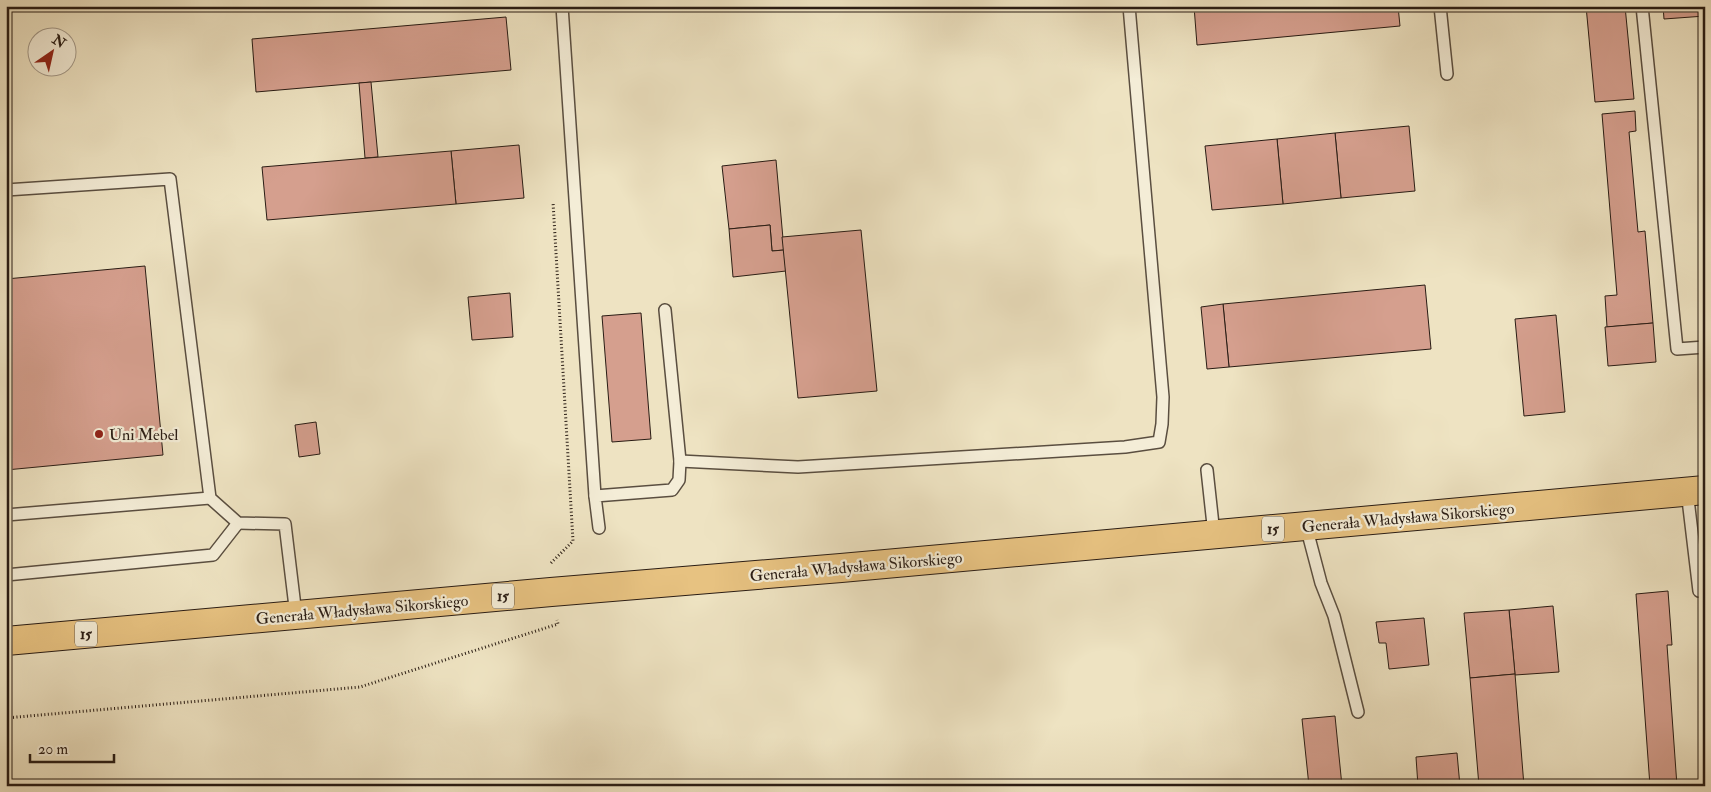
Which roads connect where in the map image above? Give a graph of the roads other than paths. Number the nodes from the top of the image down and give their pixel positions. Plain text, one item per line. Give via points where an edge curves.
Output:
1 (562, 6) edge
2 (1129, 6) edge
3 (1440, 6) edge
4 (1642, 6) edge
5 (1447, 74) dead end
6 (6, 190) edge
7 (665, 310) dead end
8 (1705, 347) edge
9 (680, 461) junction
10 (1207, 470) dead end
11 (1696, 490) edge
12 (595, 496) junction
13 (210, 498) junction
14 (6, 515) edge
15 (238, 523) junction
16 (1306, 526) junction
17 (599, 528) dead end
18 (1214, 534) junction
19 (1699, 544) edge
20 (6, 575) edge
21 (1698, 591) dead end
22 (296, 615) junction
23 (6, 641) edge
24 (1358, 712) dead end

1 - 12 lane
2 - 9 lane via 1162,397 1159,442 1125,447 798,467
3 - 5 lane
4 - 8 lane via 1677,349
6 - 13 lane via 170,179
7 - 9 lane
9 - 12 lane via 679,480 672,490
10 - 18 lane
11 - 16 main road, Generała Władysława Sikorskiego / 15
11 - 19 lane
12 - 17 lane
13 - 14 lane
13 - 15 lane
15 - 20 lane via 214,555
15 - 22 lane via 285,524
16 - 18 main road, Generała Władysława Sikorskiego / 15
16 - 24 lane via 1321,583 1334,616
18 - 22 main road, Generała Władysława Sikorskiego / 15
19 - 21 lane
22 - 23 main road, Generała Władysława Sikorskiego / 15

